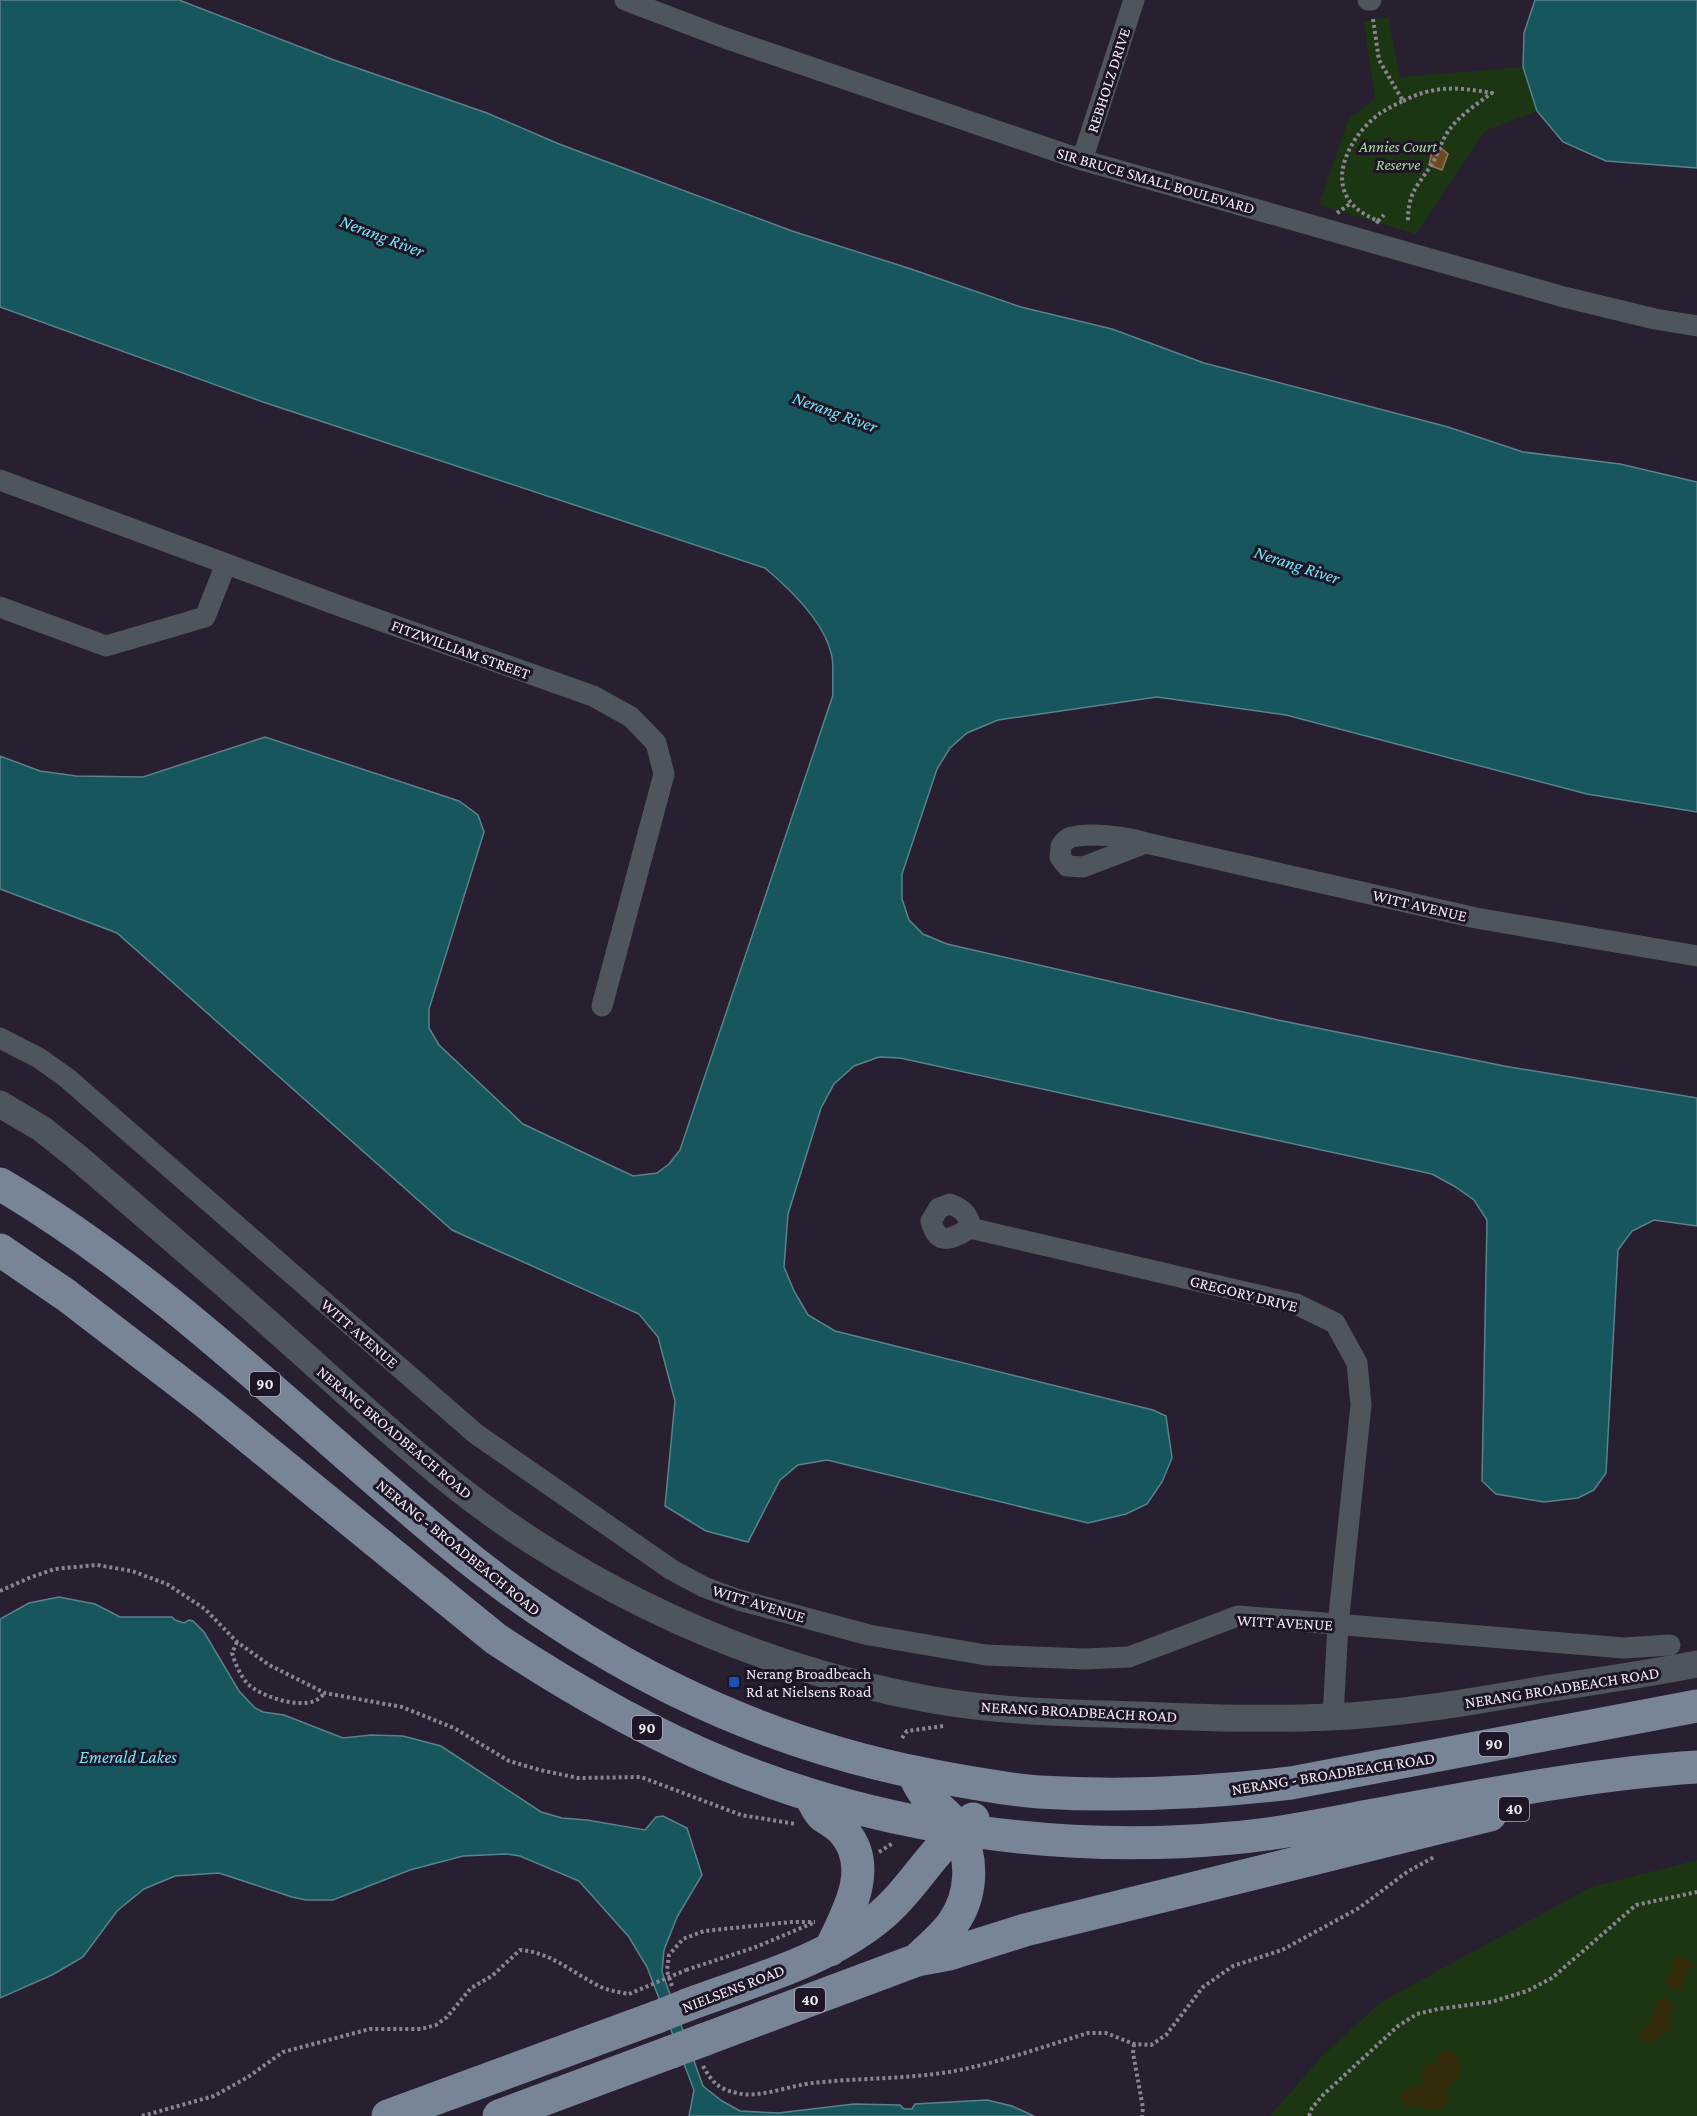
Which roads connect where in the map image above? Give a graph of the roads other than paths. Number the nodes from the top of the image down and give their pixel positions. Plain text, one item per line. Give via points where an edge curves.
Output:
1 (625, 0) edge
2 (1134, 0) edge
3 (1082, 160) junction
4 (1697, 326) edge
5 (0, 480) edge
6 (226, 564) junction
7 (0, 607) edge
8 (1146, 843) dead end
9 (1697, 956) edge
10 (602, 1006) dead end
11 (0, 1038) edge
12 (0, 1104) edge
13 (0, 1184) edge
14 (970, 1228) dead end
15 (0, 1250) edge
16 (1338, 1625) junction
17 (1670, 1645) dead end
18 (1624, 1648) junction
19 (1697, 1664) edge
20 (1648, 1672) junction
21 (1697, 1706) edge
22 (1333, 1717) junction
23 (1697, 1767) edge
24 (912, 1772) junction
25 (1552, 1783) junction
26 (1036, 1792) junction
27 (810, 1795) junction
28 (958, 1829) junction
29 (824, 1936) junction
30 (917, 1960) junction
31 (388, 2116) edge
32 (499, 2116) edge

1 - 3 street, SIR BRUCE SMALL BOULEVARD
2 - 3 street, REBHOLZ DRIVE
3 - 4 street, SIR BRUCE SMALL BOULEVARD via 1607,308
5 - 6 street, FITZWILLIAM STREET
6 - 7 street via 206,616 106,646
6 - 10 street, FITZWILLIAM STREET via 593,696 631,717 656,742 664,774
8 - 9 street, WITT AVENUE via 1476,918
11 - 16 street, WITT AVENUE via 67,1078 476,1434 672,1570 704,1587 869,1635 1013,1657 1129,1657 1238,1616
12 - 22 street, NERANG BROADBEACH ROAD via 42,1129 76,1156 440,1474 528,1539 677,1621 768,1658 829,1677 936,1701 1047,1713
13 - 24 main road, NERANG - BROADBEACH ROAD / 90 via 147,1286 447,1541 551,1620 635,1670 726,1713 811,1744
14 - 16 street, GREGORY DRIVE via 1296,1304 1335,1323 1357,1363 1361,1405
15 - 27 main road, 90 via 66,1295 199,1397 496,1639 547,1672 667,1738 724,1764
16 - 18 street, WITT AVENUE
16 - 22 street, GREGORY DRIVE
17 - 18 street, WITT AVENUE
18 - 20 street
19 - 20 street, NERANG BROADBEACH ROAD
20 - 22 street, NERANG BROADBEACH ROAD via 1455,1704
21 - 26 main road, NERANG - BROADBEACH ROAD / 90 via 1229,1791 1162,1795
23 - 25 main road, 90
24 - 26 main road, NERANG - BROADBEACH ROAD / 90
24 - 28 main road, 40 via 928,1799
25 - 28 main road, 90 via 1233,1838 1084,1842
25 - 30 main road, 40 via 1535,1804
26 - 28 main road, NIELSENS ROAD / 40 via 1002,1804
27 - 28 main road, 90
27 - 29 main road via 821,1814 844,1832 857,1862 854,1900
28 - 29 main road, NIELSENS ROAD / 40 via 879,1917 856,1935
28 - 30 main road, 40 via 968,1864 966,1895 952,1924
29 - 31 main road, NIELSENS ROAD / 40 via 673,2005
30 - 32 main road, 40 via 691,2051

